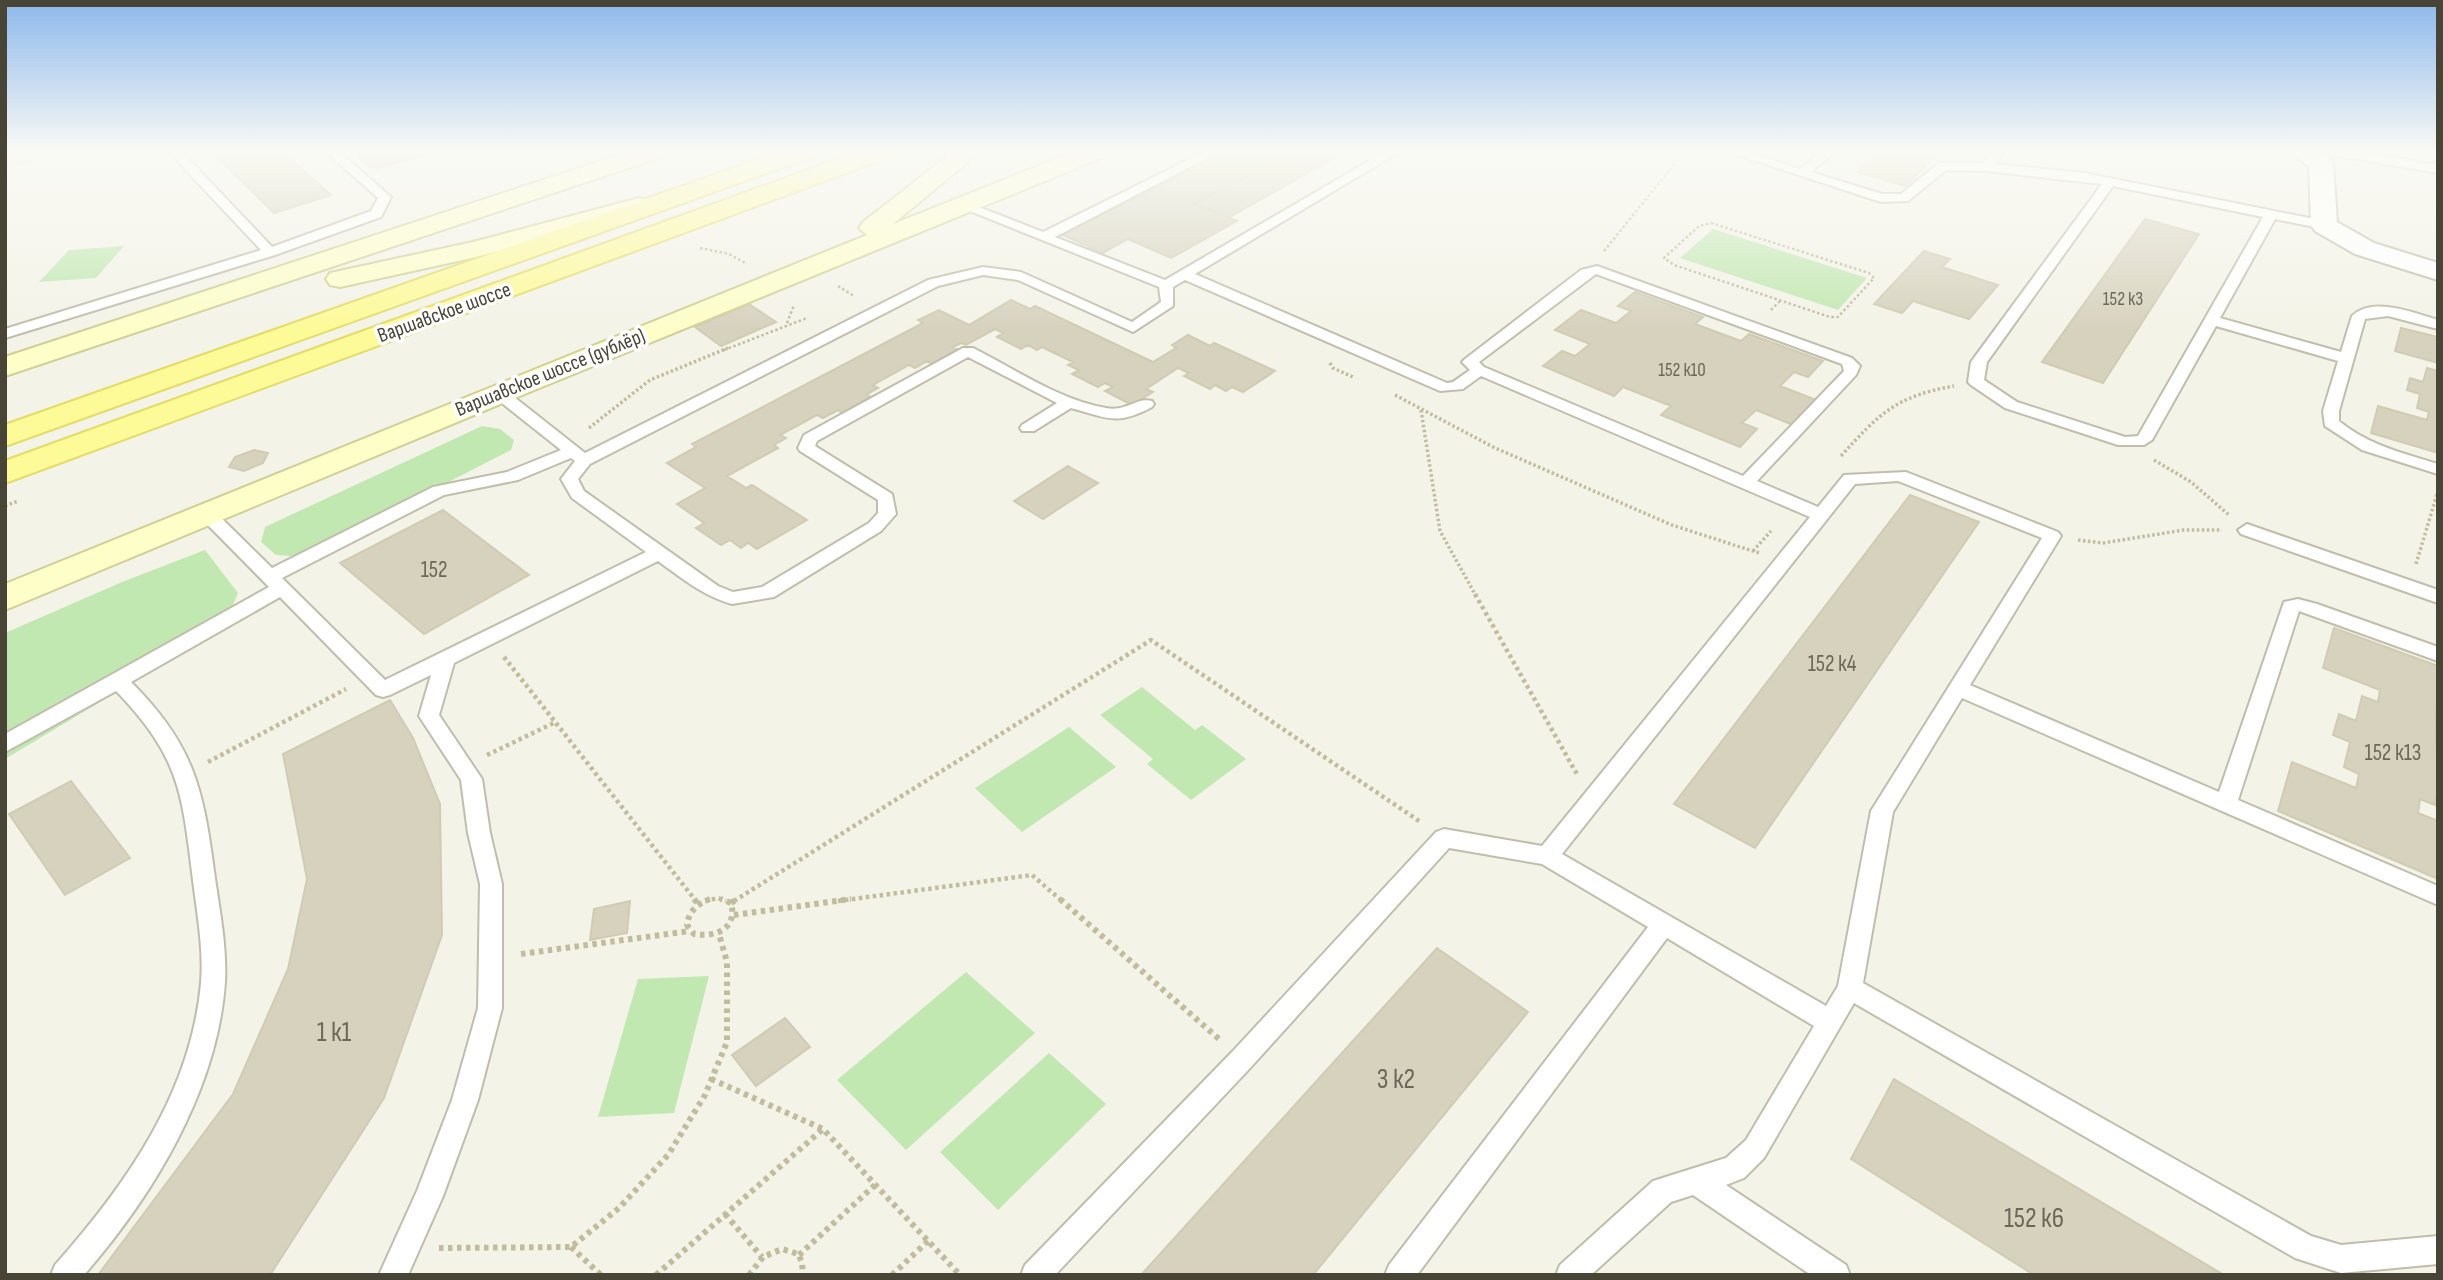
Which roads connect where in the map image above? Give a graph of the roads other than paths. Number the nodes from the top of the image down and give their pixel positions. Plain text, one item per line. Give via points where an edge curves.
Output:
1 (231, 211) edge
2 (378, 211) edge
3 (474, 211) edge
4 (620, 211) edge
5 (636, 211) edge
6 (720, 211) edge
7 (894, 211) edge
8 (947, 211) edge
9 (976, 211) edge
10 (1096, 211) edge
11 (1292, 211) edge
12 (2089, 211) edge
13 (2244, 211) edge
14 (2324, 211) edge
15 (2270, 216) junction
16 (2325, 226) junction
17 (1044, 237) junction
18 (270, 252) junction
19 (838, 255) junction
20 (2438, 272) edge
21 (1183, 274) junction
22 (1166, 285) junction
23 (2211, 320) junction
24 (2438, 325) edge
25 (5, 334) edge
26 (97, 336) junction
27 (2347, 359) junction
28 (5, 367) edge
29 (1479, 370) junction
30 (499, 393) junction
31 (1069, 403) junction
32 (1146, 404) dead end
33 (1028, 428) dead end
34 (5, 436) edge
35 (575, 452) junction
36 (2438, 469) edge
37 (5, 473) edge
38 (1746, 483) junction
39 (207, 514) junction
40 (1822, 515) junction
41 (2248, 530) road end
42 (659, 553) junction
43 (276, 582) junction
44 (2438, 597) edge
45 (5, 598) edge
46 (2438, 654) edge
47 (445, 659) junction
48 (117, 680) junction
49 (1958, 688) junction
50 (5, 744) edge
51 (2225, 804) junction
52 (1547, 856) junction
53 (2438, 896) edge
54 (1664, 925) junction
55 (1850, 988) junction
56 (1830, 1022) junction
57 (1696, 1181) junction
58 (2438, 1250) edge
59 (65, 1275) edge
60 (393, 1275) edge
61 (1035, 1275) edge
62 (1399, 1275) edge
63 (1570, 1275) edge
64 (1836, 1275) edge

1 - 18 lane
2 - 18 lane
3 - 26 main road
4 - 26 main road via 476,249
5 - 34 main road, Варшавское шоссе
6 - 37 main road, Варшавское шоссе
7 - 19 main road
8 - 19 main road, Варшавское шоссе (дублёр)
9 - 17 lane
10 - 17 lane
11 - 21 lane
12 - 23 lane via 1979,362 1976,382 2011,405 2124,442 2144,440
13 - 15 lane
14 - 16 street
15 - 16 lane
15 - 23 lane
16 - 20 street via 2343,240
17 - 22 lane
18 - 25 lane
19 - 30 main road, Варшавское шоссе (дублёр)
21 - 22 lane
21 - 29 lane via 1445,388 1458,386
22 - 35 lane via 1168,303 1133,328 1021,276 983,271 933,283
23 - 27 lane
24 - 27 lane via 2398,314 2368,312 2359,316
26 - 28 main road
27 - 36 lane via 2331,423 2367,447
29 - 38 lane
29 - 38 lane via 1470,362 1474,357 1586,273 1597,270 1839,356 1852,366 1852,372
30 - 35 lane
30 - 39 main road, Варшавское шоссе (дублёр)
31 - 32 lane via 1126,415
31 - 33 lane
31 - 42 lane via 968,351 810,438 806,448 886,498 887,514 875,527 767,593 732,598 711,590
35 - 42 lane via 569,479 578,494
35 - 43 lane via 512,475 439,491
38 - 40 lane
39 - 43 lane
39 - 45 main road, Варшавское шоссе (дублёр)
40 - 49 lane via 1850,480 1900,476 2052,536
40 - 52 lane
41 - 44 lane
42 - 47 lane
43 - 47 lane via 383,690
43 - 48 lane
46 - 51 lane via 2310,608 2291,606
47 - 60 lane via 429,716 471,779 491,884 490,1009 465,1100
48 - 50 lane
48 - 59 lane via 167,738 185,774 204,876 213,979 201,1054 169,1132 135,1187
49 - 51 lane
49 - 55 lane via 1882,811
51 - 53 lane
52 - 54 lane
52 - 61 lane via 1444,838 1242,1059
54 - 56 lane
54 - 62 lane
55 - 56 lane
55 - 58 lane via 2305,1248 2341,1259
56 - 57 lane via 1755,1149 1734,1169
57 - 63 lane via 1663,1191
57 - 64 lane

